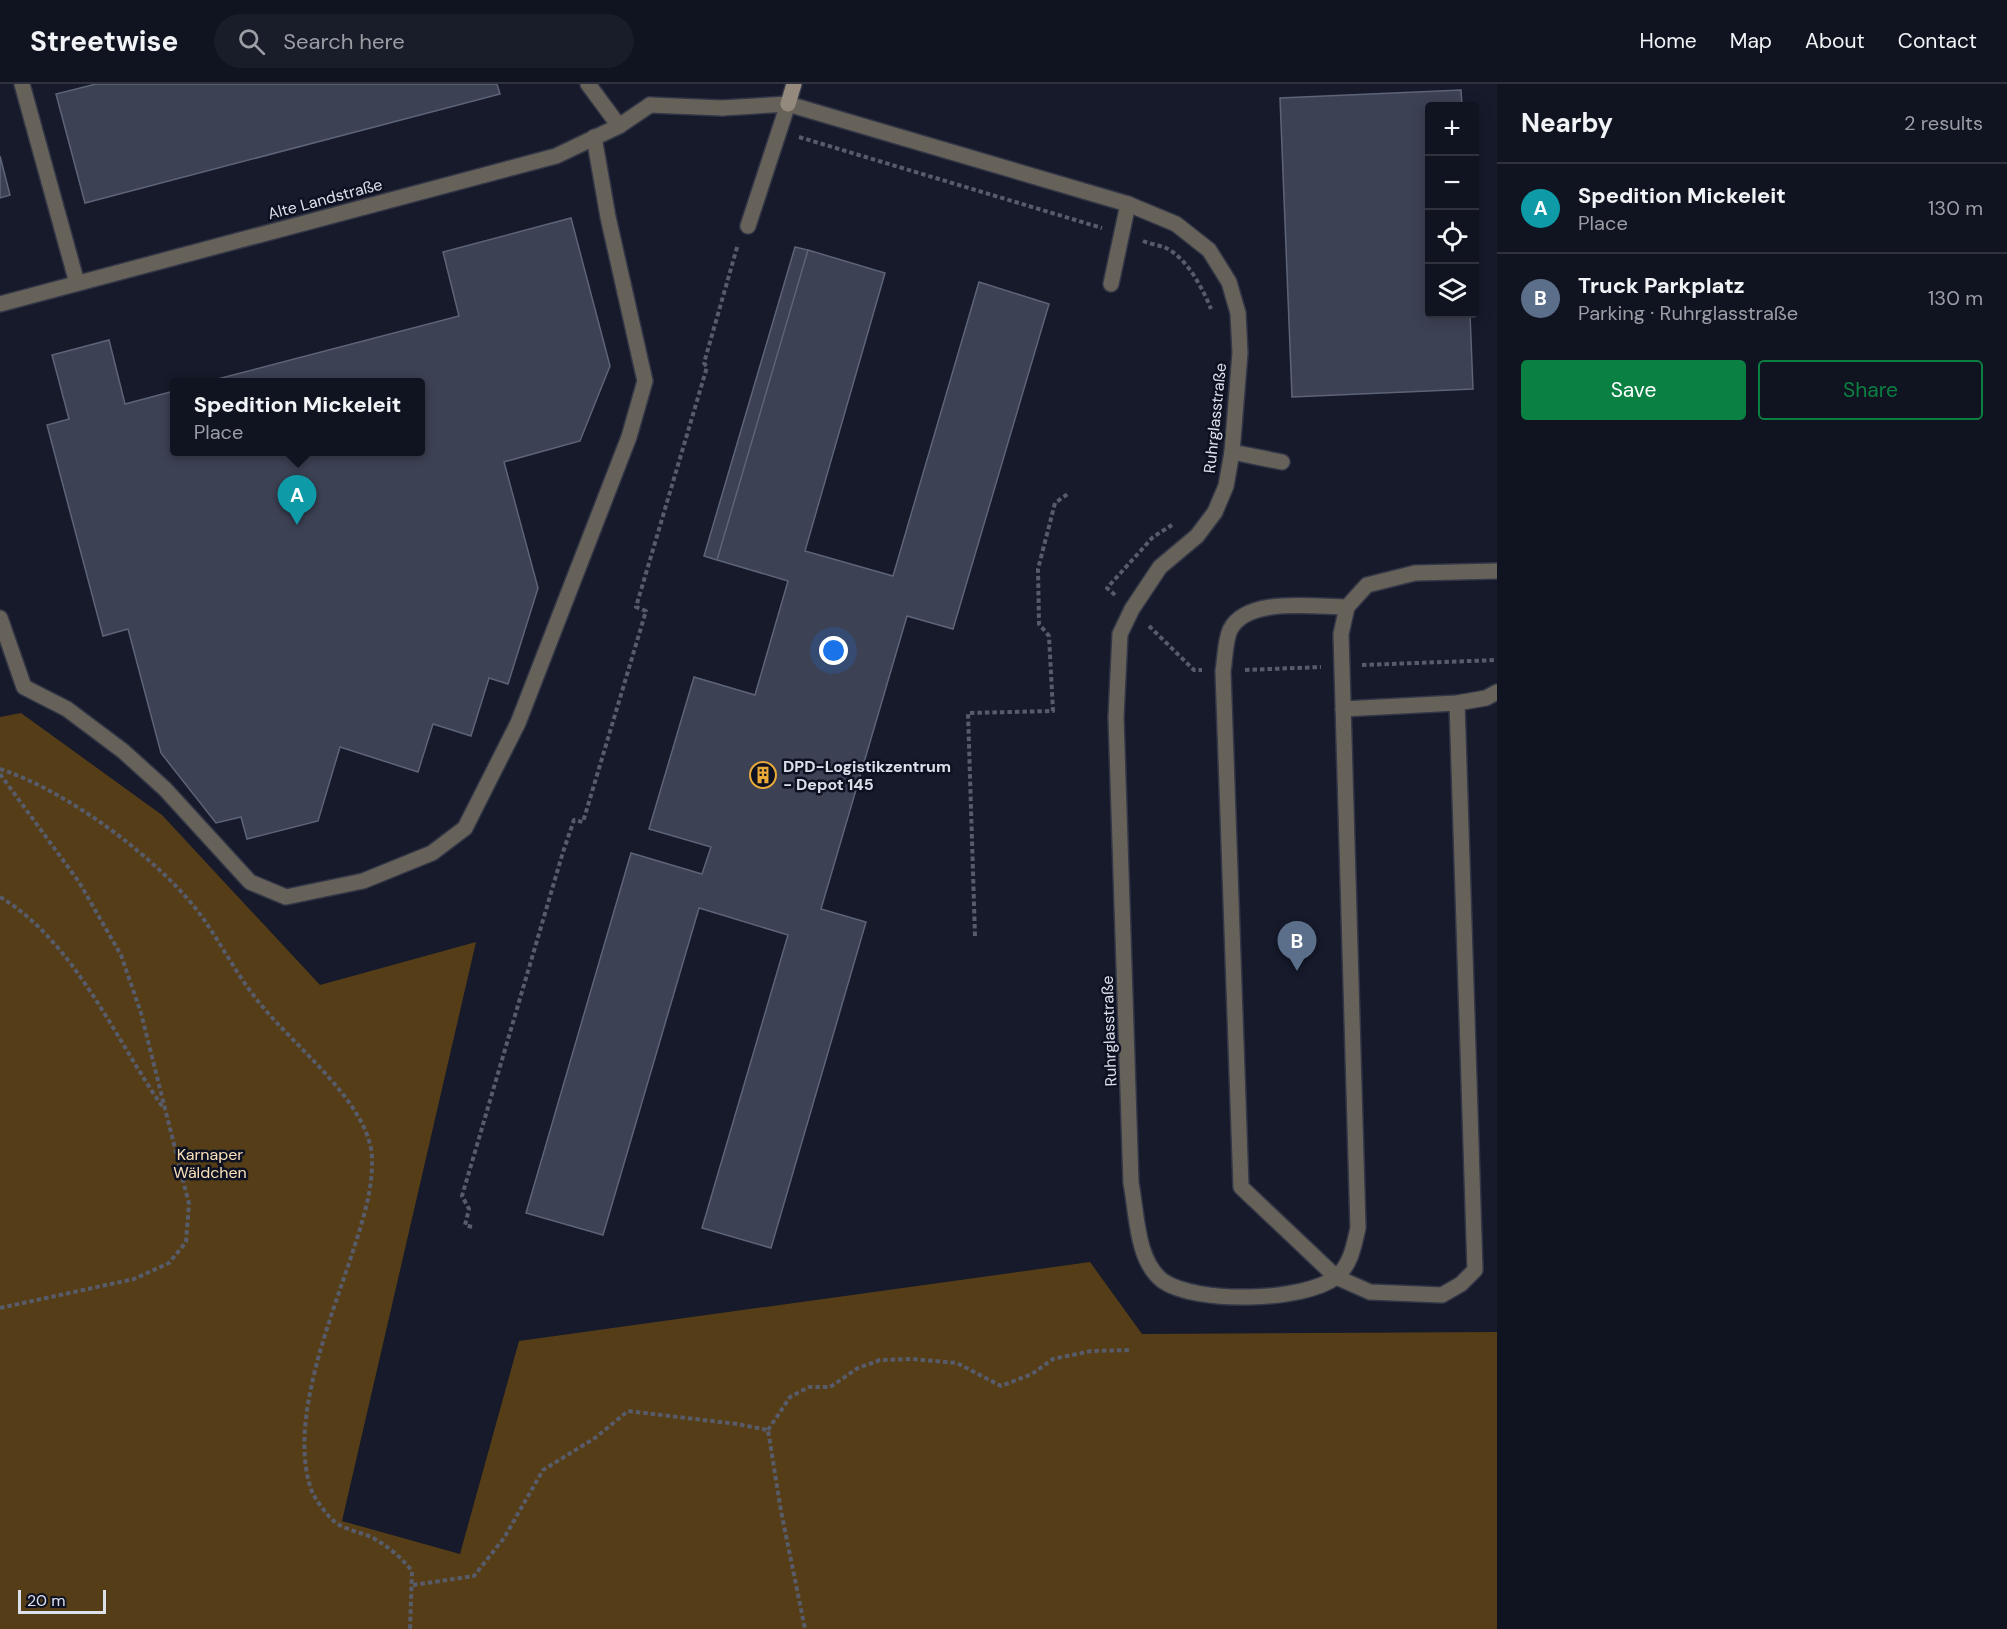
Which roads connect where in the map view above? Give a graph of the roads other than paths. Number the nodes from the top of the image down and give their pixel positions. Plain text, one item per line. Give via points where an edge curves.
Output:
1 (22, 84) edge
2 (588, 84) edge
3 (794, 84) edge
4 (788, 104) junction
5 (650, 105) joint
6 (619, 126) junction
7 (594, 137) junction
8 (1128, 204) junction
9 (744, 232) road end
10 (77, 283) junction
11 (1110, 284) dead end
12 (0, 304) edge
13 (1232, 452) junction
14 (1282, 462) dead end
15 (1497, 572) edge
16 (1347, 607) junction
17 (0, 618) edge
18 (1497, 692) edge
19 (1457, 703) junction
20 (1343, 710) junction
21 (1336, 1277) junction

1 - 10 street
2 - 6 street
3 - 4 street
4 - 5 street, Ruhrglasstraße via 722,108
4 - 8 street, Ruhrglasstraße
4 - 9 street
5 - 6 street, Alte Landstraße
6 - 7 street, Alte Landstraße
7 - 10 street, Alte Landstraße via 556,156
7 - 17 street via 645,381 629,437 518,723 465,828 432,853 363,881 286,897 250,882 165,789 123,751 67,709 24,687
8 - 11 street
8 - 13 street, Ruhrglasstraße via 1176,224 1209,250 1229,282 1238,313 1240,353
10 - 12 street, Alte Landstraße
13 - 14 street
13 - 21 street, Ruhrglasstraße via 1226,486 1215,512 1197,536 1160,567 1120,634 1116,717 1131,1183 1144,1256 1163,1280 1186,1291 1270,1296 1311,1289
15 - 16 street via 1415,573 1367,585
16 - 20 street via 1341,634
16 - 21 street via 1276,606 1247,612 1230,630 1223,672 1240,1187
18 - 19 street
19 - 20 street
19 - 21 street via 1475,1270 1442,1295 1370,1292
20 - 21 street via 1358,1228 1351,1258

